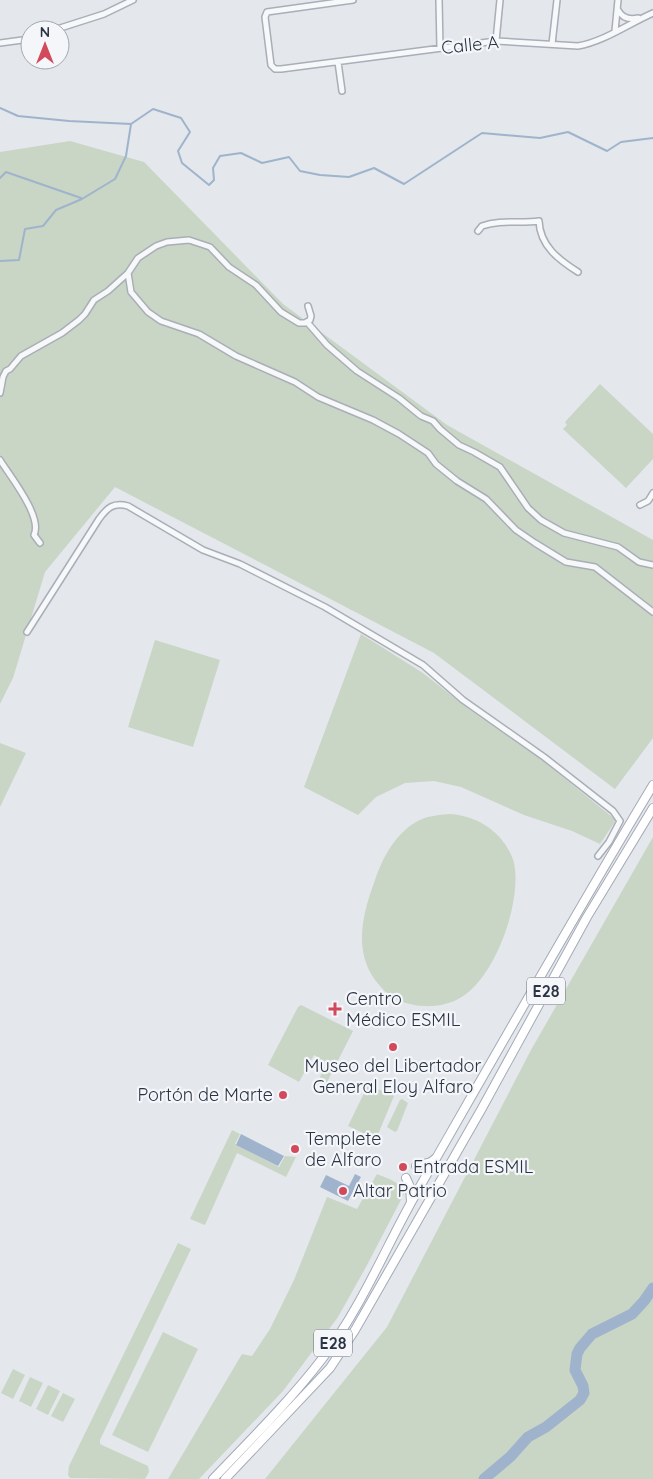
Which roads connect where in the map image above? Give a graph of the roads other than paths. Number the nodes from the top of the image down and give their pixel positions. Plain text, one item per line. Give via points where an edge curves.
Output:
1 (133, 0) edge
2 (353, 0) edge
3 (439, 0) edge
4 (500, 0) edge
5 (556, 0) edge
6 (618, 0) edge
7 (617, 9) junction
8 (653, 12) edge
9 (643, 17) junction
10 (70, 25) edge
11 (615, 31) junction
12 (20, 41) edge
13 (496, 41) junction
14 (0, 44) edge
15 (552, 44) junction
16 (440, 48) junction
17 (338, 62) junction
18 (342, 92) dead end
19 (478, 231) dead end
20 (578, 272) dead end
21 (128, 273) junction
22 (308, 306) dead end
23 (307, 322) junction
24 (0, 393) edge
25 (0, 460) edge
26 (653, 493) edge
27 (640, 505) dead end
28 (40, 543) dead end
29 (653, 565) edge
30 (653, 612) edge
31 (27, 632) dead end
32 (653, 785) edge
33 (653, 808) edge
34 (598, 856) dead end
35 (436, 1158) junction
36 (416, 1166) dead end
37 (406, 1178) dead end
38 (411, 1204) junction
39 (213, 1479) edge
40 (226, 1479) edge

1 - 10 street
2 - 17 street, Calle A via 267,12 265,17 271,65 275,69
3 - 16 street
4 - 13 street
5 - 15 street
6 - 7 street
7 - 9 street via 624,18
7 - 11 street
8 - 9 street, Calle A
9 - 11 street, Calle A
11 - 15 street, Calle A via 584,45
12 - 14 street
13 - 15 street, Calle A
13 - 16 street, Calle A
16 - 17 street, Calle A
17 - 18 street
19 - 20 street via 482,226 501,221 539,221 540,230 554,255
21 - 23 street via 138,258 156,246 182,240 198,242 210,247 228,267 256,285 281,312 299,323
21 - 24 street via 94,300 79,320 21,356 6,371
21 - 30 street via 131,292 148,312 161,321 199,334 236,356 399,434 428,453 450,476 486,499 516,530 566,562 595,567
22 - 23 street via 311,316
23 - 29 street via 357,371 433,421 459,445 500,467 528,508 541,520 564,533 618,547 639,562
25 - 28 street via 19,487 36,527 34,536
26 - 27 street
31 - 34 street via 108,507 115,504 128,506 203,550 240,564 325,607 423,666 463,700 613,811 620,821
32 - 35 main road, E28
33 - 40 main road, E28 via 587,917 355,1330 330,1368
35 - 36 main road
35 - 38 main road, E28
37 - 38 main road
38 - 39 main road, E28 via 355,1309 322,1360

